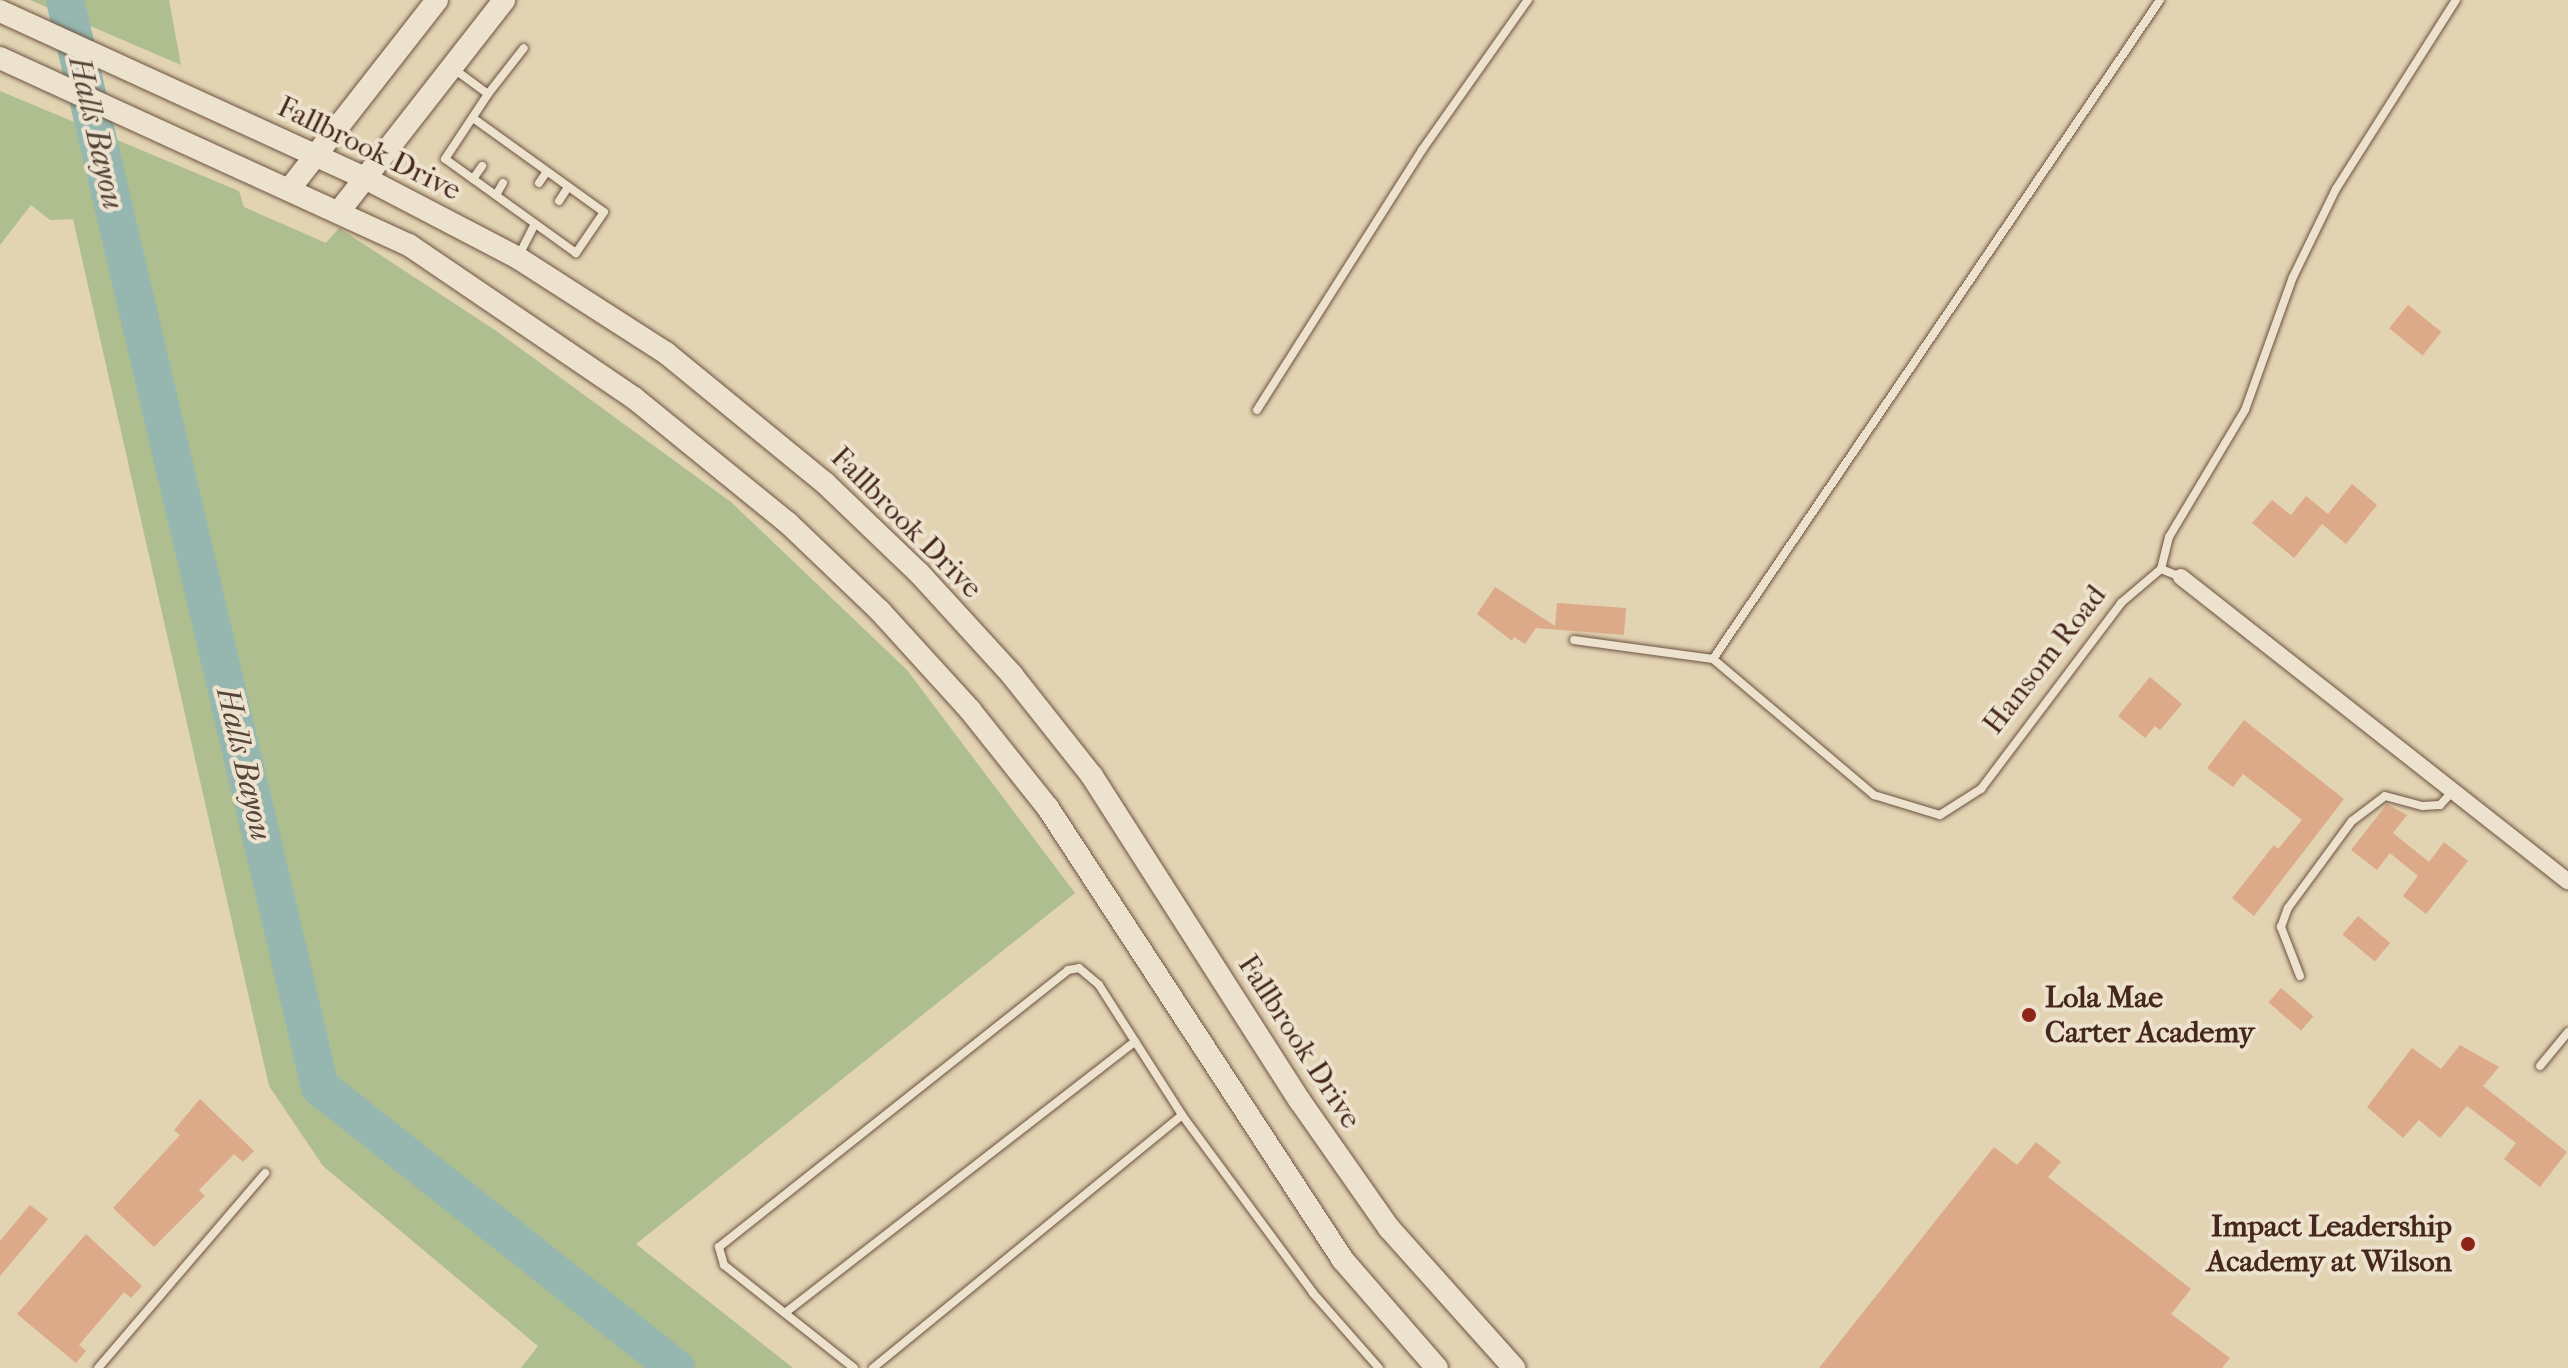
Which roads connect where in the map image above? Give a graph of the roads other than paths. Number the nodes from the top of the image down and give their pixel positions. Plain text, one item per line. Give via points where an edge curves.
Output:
1 (437, 0) edge
2 (504, 0) edge
3 (1528, 0) edge
4 (2160, 0) edge
5 (2456, 0) edge
6 (3, 13) edge
7 (524, 48) dead end
8 (0, 58) edge
9 (454, 69) junction
10 (488, 94) junction
11 (473, 118) junction
12 (523, 154) junction
13 (316, 156) junction
14 (516, 164) dead end
15 (482, 166) dead end
16 (547, 171) junction
17 (367, 179) junction
18 (473, 179) junction
19 (503, 183) dead end
20 (539, 183) dead end
21 (291, 187) junction
22 (568, 187) junction
23 (496, 195) junction
24 (559, 201) dead end
25 (524, 202) dead end
26 (341, 209) junction
27 (518, 211) junction
28 (541, 224) junction
29 (518, 258) junction
30 (1257, 410) dead end
31 (2161, 569) junction
32 (2181, 577) joint
33 (1574, 640) dead end
34 (1713, 659) junction
35 (2453, 791) junction
36 (2568, 881) edge
37 (2300, 976) dead end
38 (2568, 1032) edge
39 (1135, 1042) junction
40 (2540, 1066) dead end
41 (1182, 1115) junction
42 (265, 1173) dead end
43 (785, 1313) junction
44 (98, 1368) edge
45 (854, 1368) edge
46 (873, 1368) edge
47 (1379, 1368) edge
48 (1437, 1368) edge
49 (1514, 1368) edge

1 - 13 main road
2 - 9 main road
3 - 30 lane via 1422,150
4 - 34 lane
5 - 31 lane via 2336,189 2293,277 2245,410 2169,537
6 - 13 main road, Fallbrook Drive
7 - 10 lane
8 - 21 main road
9 - 10 lane
9 - 17 main road
10 - 11 lane
11 - 12 lane via 498,142
11 - 18 lane via 445,159
12 - 14 lane
12 - 16 lane
13 - 17 main road, Fallbrook Drive
13 - 21 main road
15 - 18 lane
16 - 20 lane
16 - 22 lane
17 - 26 main road
17 - 29 main road, Fallbrook Drive
18 - 23 lane
19 - 23 lane
21 - 26 main road
22 - 24 lane
22 - 28 lane via 604,212 576,253
23 - 27 lane
25 - 27 lane
26 - 48 main road via 475,285 634,398 721,464 880,611 970,710 1048,808 1343,1260
27 - 28 lane
28 - 29 lane
29 - 49 main road, Fallbrook Drive via 654,345 744,412 919,573 1012,675 1092,776 1300,1101 1389,1228
31 - 32 lane
31 - 34 lane, Hansom Road via 2121,603 1981,789 1940,815 1874,795
32 - 35 street
33 - 34 lane
35 - 36 street
35 - 37 lane via 2440,805 2385,796 2352,821 2288,908 2281,927
38 - 40 lane
39 - 41 lane
39 - 43 lane
39 - 43 lane via 1089,971 1068,970 725,1239 719,1247 724,1265
41 - 46 lane
41 - 47 lane via 1313,1293
42 - 44 lane
43 - 45 lane

